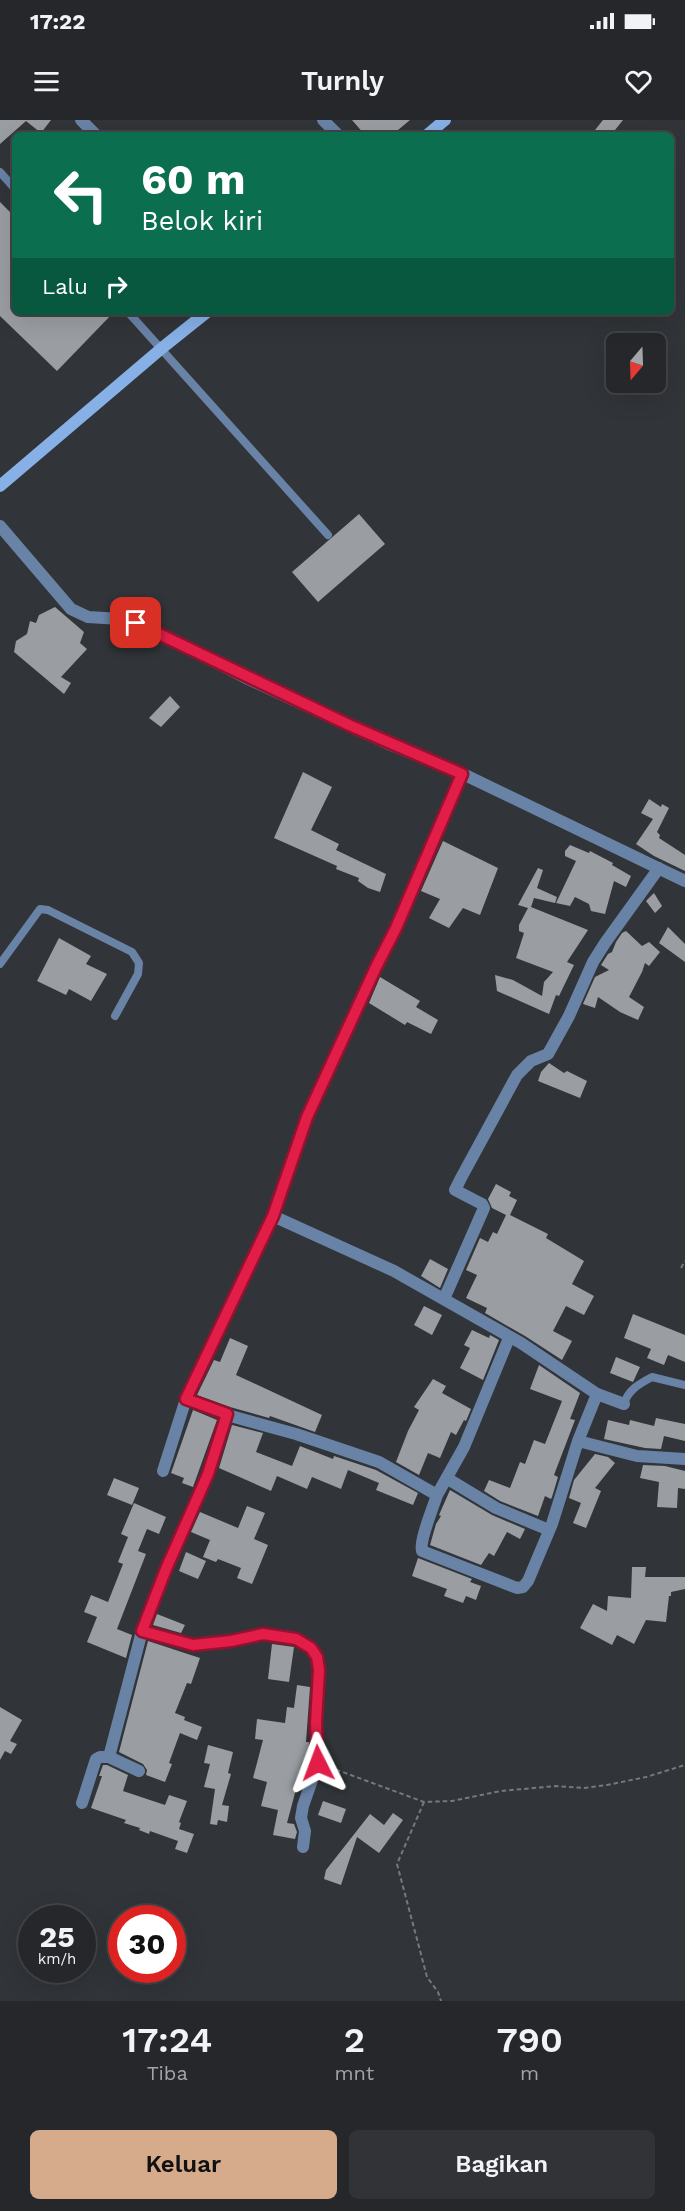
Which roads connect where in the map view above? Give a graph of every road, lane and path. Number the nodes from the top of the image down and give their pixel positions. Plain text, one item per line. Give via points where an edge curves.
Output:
1 (81, 120) edge
2 (323, 120) edge
3 (445, 120) edge
4 (93, 132) edge
5 (335, 132) edge
6 (431, 132) edge
7 (0, 172) edge
8 (12, 186) edge
9 (131, 315) edge
10 (203, 315) edge
11 (162, 348) junction
12 (0, 486) edge
13 (0, 526) edge
14 (328, 535) dead end
15 (462, 774) junction
16 (659, 868) junction
17 (685, 881) edge
18 (0, 964) edge
19 (115, 1016) dead end
20 (273, 1216) junction
21 (685, 1261) edge
22 (681, 1268) dead end
23 (444, 1299) junction
24 (509, 1338) junction
25 (685, 1385) edge
26 (597, 1394) junction
27 (186, 1399) junction
28 (624, 1404) joint
29 (227, 1414) junction
30 (578, 1441) junction
31 (685, 1459) edge
32 (163, 1471) dead end
33 (448, 1479) junction
34 (437, 1495) junction
35 (549, 1530) junction
36 (142, 1631) junction
37 (109, 1757) junction
38 (318, 1763) junction
39 (685, 1765) edge
40 (139, 1771) dead end
41 (424, 1802) junction
42 (82, 1803) dead end
43 (303, 1847) dead end
44 (441, 2001) edge

1 - 4 street
2 - 5 street
3 - 6 main road
7 - 8 lane
9 - 11 lane
10 - 11 main road
11 - 12 main road
11 - 14 lane
13 - 15 street via 71,609 88,617 136,623 318,711
15 - 16 street
15 - 20 street via 396,928 307,1117
16 - 17 street
16 - 23 street via 604,943 548,1054 531,1060 517,1075 455,1190 484,1208
18 - 19 lane via 40,909 48,910 132,952 139,963 138,974
20 - 23 street via 364,1256
20 - 27 street
21 - 22 path
23 - 24 street
24 - 26 street
24 - 33 street
25 - 28 lane via 652,1377 632,1390
26 - 28 street
26 - 30 street
27 - 29 street
27 - 32 street
29 - 34 street via 379,1462
29 - 36 street via 208,1474
30 - 31 street via 637,1456
30 - 35 street
33 - 34 street
33 - 35 street via 496,1508
34 - 35 street via 420,1544 422,1551 517,1588 528,1581
36 - 37 street
36 - 38 street via 193,1645 263,1634 296,1639 311,1648 319,1670
37 - 40 street
37 - 42 street via 96,1759
38 - 41 path
38 - 43 street via 303,1806
39 - 41 path via 607,1785 501,1791
41 - 44 path via 397,1864 427,1977

